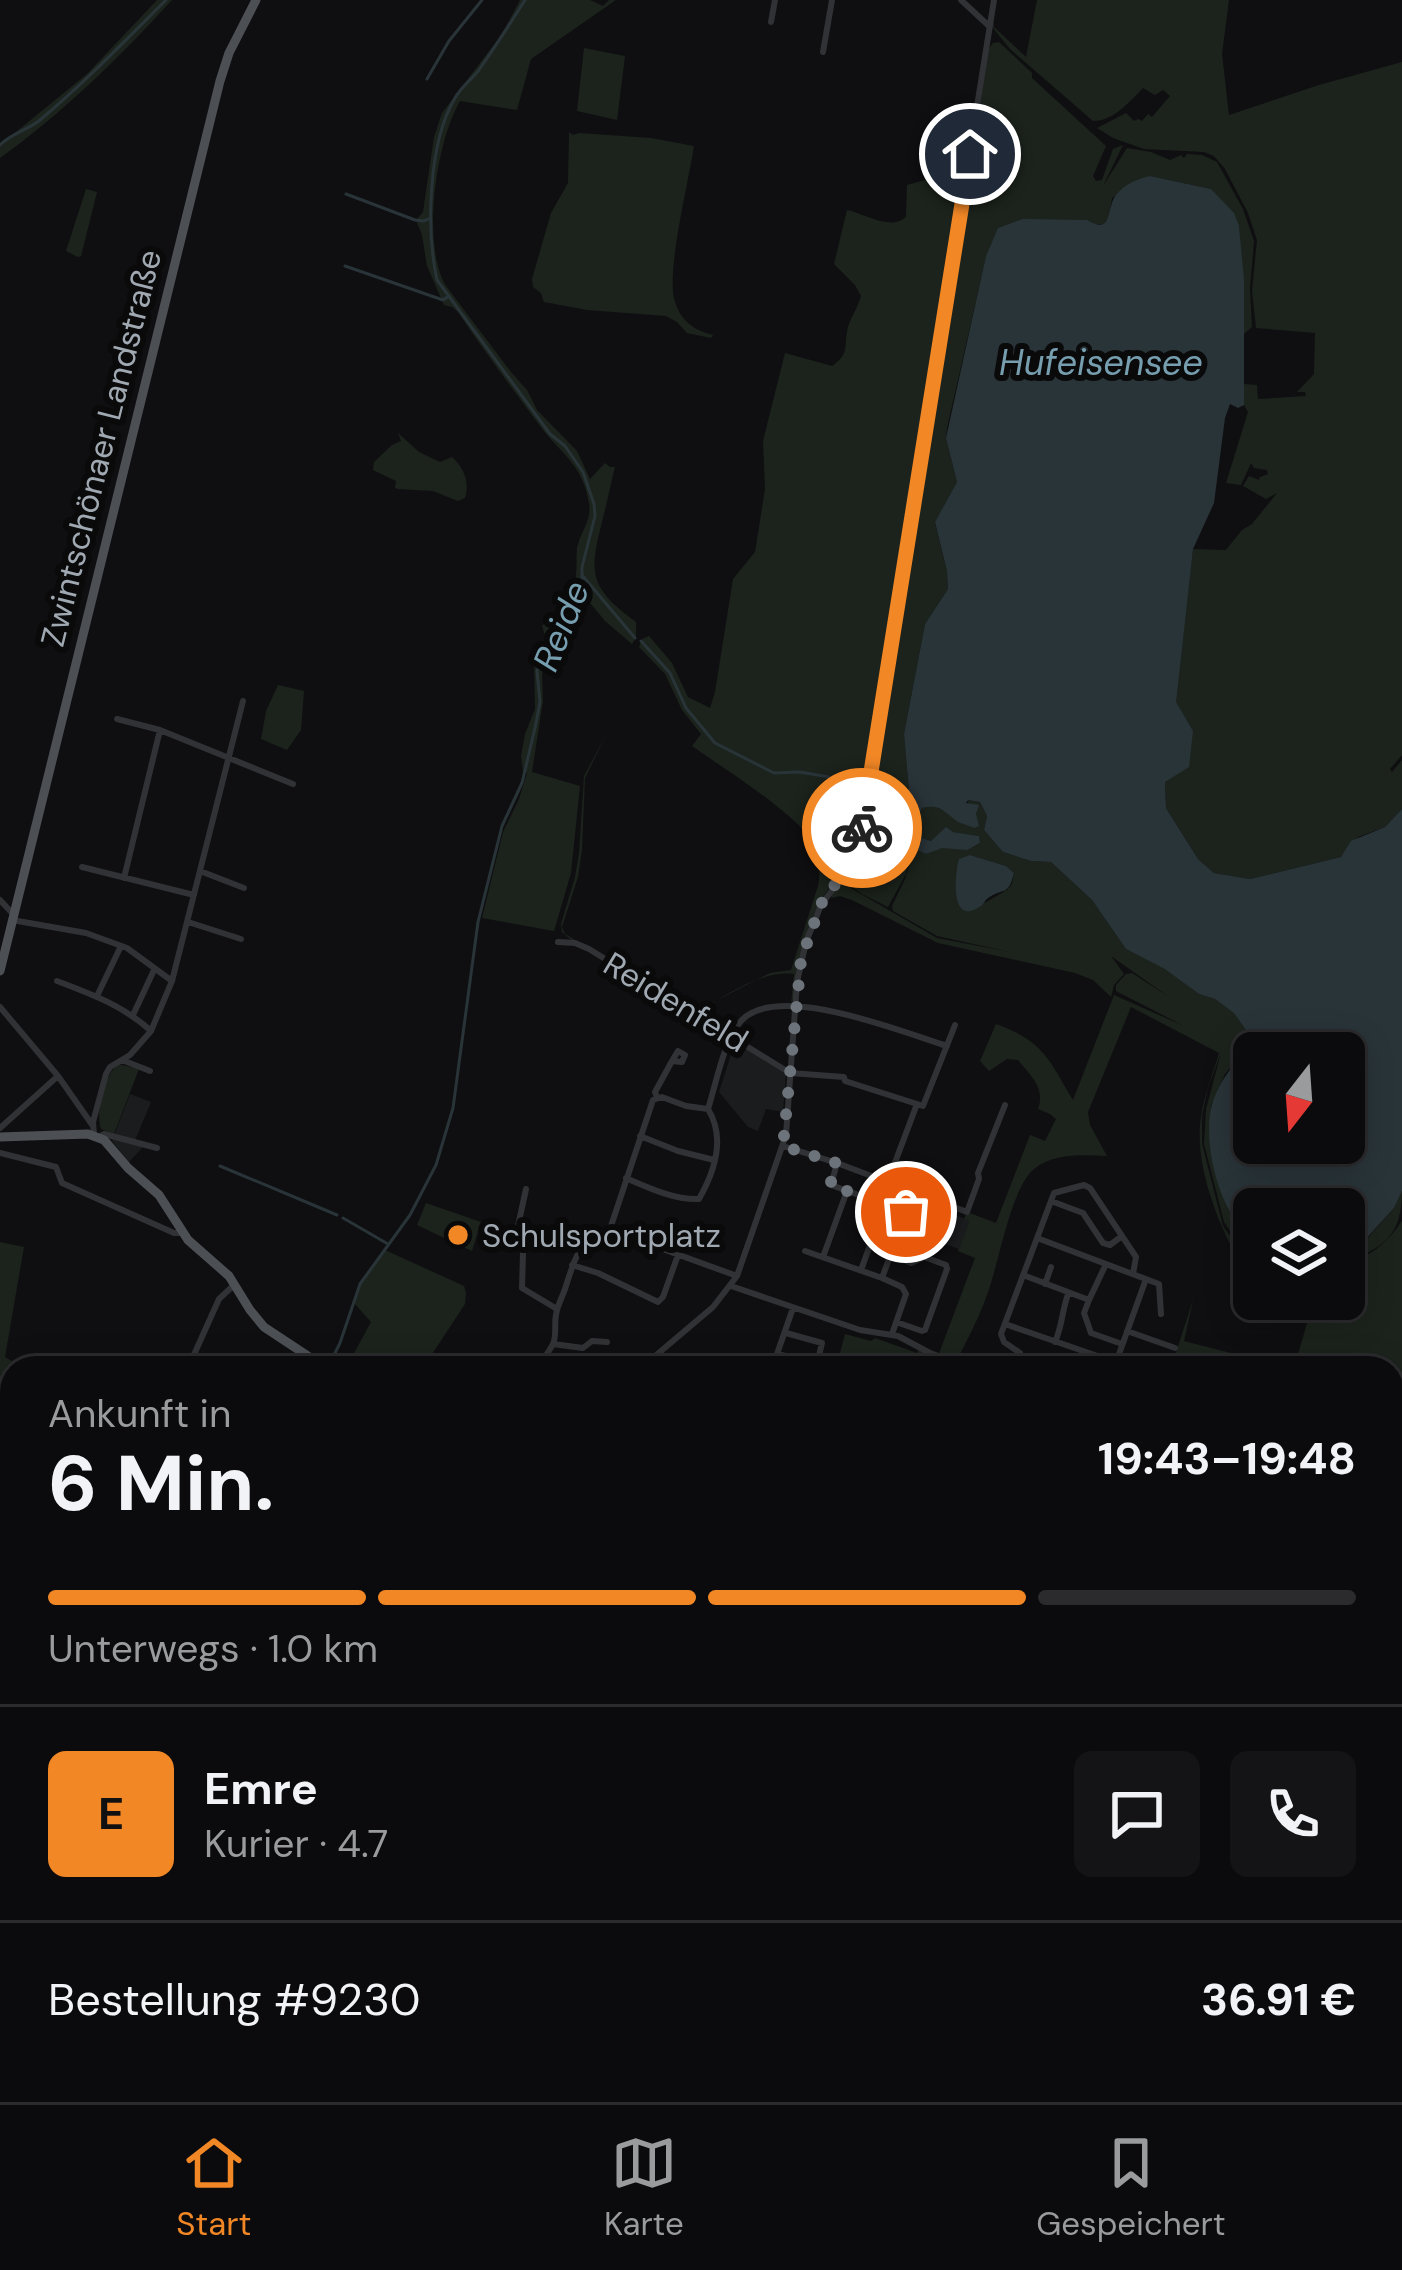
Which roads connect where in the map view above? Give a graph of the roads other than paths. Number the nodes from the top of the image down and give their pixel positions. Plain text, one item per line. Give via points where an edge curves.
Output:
1 (256, 0) edge
2 (775, 0) edge
3 (832, 0) edge
4 (961, 0) edge
5 (994, 0) edge
6 (771, 22) dead end
7 (990, 27) junction
8 (823, 52) dead end
9 (243, 701) dead end
10 (117, 719) dead end
11 (160, 730) junction
12 (228, 759) junction
13 (293, 784) dead end
14 (82, 867) dead end
15 (200, 871) junction
16 (124, 878) junction
17 (244, 888) dead end
18 (194, 895) junction
19 (0, 900) edge
20 (13, 917) junction
21 (188, 922) junction
22 (241, 939) dead end
23 (558, 942) dead end
24 (121, 946) junction
25 (155, 968) junction
26 (0, 971) edge
27 (57, 981) dead end
28 (172, 981) junction
29 (97, 997) junction
30 (0, 1007) edge
31 (796, 1007) junction
32 (134, 1015) junction
33 (955, 1024) dead end
34 (151, 1031) junction
35 (732, 1035) junction
36 (947, 1046) junction
37 (122, 1060) junction
38 (672, 1061) dead end
39 (150, 1071) dead end
40 (790, 1073) junction
41 (58, 1076) junction
42 (657, 1097) junction
43 (917, 1104) junction
44 (1005, 1105) dead end
45 (708, 1108) junction
46 (0, 1132) edge
47 (95, 1132) junction
48 (640, 1136) junction
49 (783, 1146) junction
50 (157, 1148) dead end
51 (0, 1153) edge
52 (714, 1160) junction
53 (837, 1163) junction
54 (626, 1178) junction
55 (888, 1182) junction
56 (526, 1189) dead end
57 (848, 1191) junction
58 (914, 1191) junction
59 (1051, 1201) junction
60 (885, 1204) junction
61 (906, 1212) junction
62 (609, 1232) junction
63 (182, 1233) junction
64 (1122, 1236) junction
65 (1037, 1238) junction
66 (805, 1251) dead end
67 (678, 1255) junction
68 (890, 1255) junction
69 (823, 1257) junction
70 (1106, 1264) junction
71 (572, 1265) junction
72 (1051, 1267) dead end
73 (861, 1270) junction
74 (1133, 1274) junction
75 (1023, 1275) junction
76 (737, 1276) junction
77 (882, 1278) junction
78 (1146, 1279) junction
79 (1045, 1283) junction
80 (235, 1284) junction
81 (731, 1286) junction
82 (1069, 1293) junction
83 (1089, 1300) junction
84 (793, 1308) junction
85 (557, 1309) junction
86 (1160, 1315) dead end
87 (896, 1322) junction
88 (1005, 1324) junction
89 (1127, 1331) junction
90 (785, 1332) junction
91 (892, 1334) junction
92 (607, 1342) dead end
93 (1055, 1342) junction
94 (1122, 1344) junction
95 (553, 1345) junction
96 (1174, 1348) dead end
97 (777, 1354) joint
98 (193, 1356) edge
99 (308, 1356) edge
100 (544, 1356) edge
101 (655, 1356) edge
102 (786, 1356) edge
103 (819, 1356) edge
104 (943, 1356) edge
105 (1019, 1356) edge
106 (1090, 1356) edge
107 (1118, 1356) edge

1 - 20 main road, Zwintschönaer Landstraße via 220,81
2 - 6 street
3 - 8 street
4 - 7 street
5 - 7 street
7 - 31 street via 867,797 855,857 811,928
9 - 12 street
10 - 11 street
11 - 12 street
11 - 16 street
12 - 13 street
12 - 15 street
14 - 16 street
15 - 17 street
15 - 18 street
16 - 18 street
18 - 21 street
19 - 20 street
20 - 24 street
20 - 26 main road, Zwintschönaer Landstraße
21 - 22 street
21 - 28 street
23 - 35 street, Reidenfeld via 589,949
24 - 25 street
24 - 29 street
25 - 28 street
25 - 32 street
27 - 29 street
28 - 34 street
29 - 32 street
30 - 41 street
31 - 35 street via 764,1007
31 - 36 street
31 - 40 street
32 - 34 street
33 - 36 street
34 - 37 street
35 - 40 street, Reidenfeld
35 - 45 street
36 - 43 street via 923,1106
37 - 39 street
37 - 47 street via 106,1074
38 - 42 street
40 - 43 street via 844,1077
40 - 49 street
41 - 46 street
41 - 47 street
42 - 45 street
42 - 48 street
43 - 55 street
44 - 58 street via 967,1212
45 - 52 street via 718,1130
46 - 47 main road
47 - 50 street
47 - 63 main road via 160,1195
48 - 52 street
48 - 54 street
49 - 53 street
49 - 76 street
51 - 63 street via 56,1167 62,1183
52 - 54 street via 695,1201
53 - 55 street
53 - 57 street via 830,1183
54 - 62 street
55 - 58 street
56 - 85 street via 518,1226 522,1288
57 - 60 street
57 - 69 street
58 - 61 street
59 - 64 street via 1083,1213 1103,1243
59 - 64 street via 1084,1185
59 - 65 street
60 - 61 street
60 - 73 street
61 - 68 street
62 - 67 street
62 - 71 street via 583,1246
63 - 80 main road
64 - 74 street via 1136,1257
65 - 70 street
65 - 75 street
66 - 69 street
67 - 71 street via 658,1301
67 - 76 street
68 - 77 street
68 - 87 street via 911,1263 924,1257 947,1269 926,1330
69 - 73 street
70 - 74 street
70 - 83 street
71 - 85 street
72 - 79 street
73 - 77 street
74 - 78 street
75 - 79 street
75 - 88 street
76 - 81 street
77 - 87 street via 906,1294
78 - 86 street via 1159,1284
78 - 89 street
79 - 82 street
80 - 98 street via 219,1299
80 - 99 main road via 264,1327
81 - 84 street
81 - 101 street
82 - 83 street
82 - 93 street
83 - 94 street via 1091,1333
84 - 90 street
84 - 91 street
85 - 95 street
87 - 91 street
88 - 93 street
88 - 105 street via 1001,1337
89 - 94 street
89 - 96 street
90 - 97 street
90 - 103 street via 822,1343
91 - 104 street
92 - 95 street
93 - 106 street
94 - 107 street
95 - 100 street
97 - 102 street

